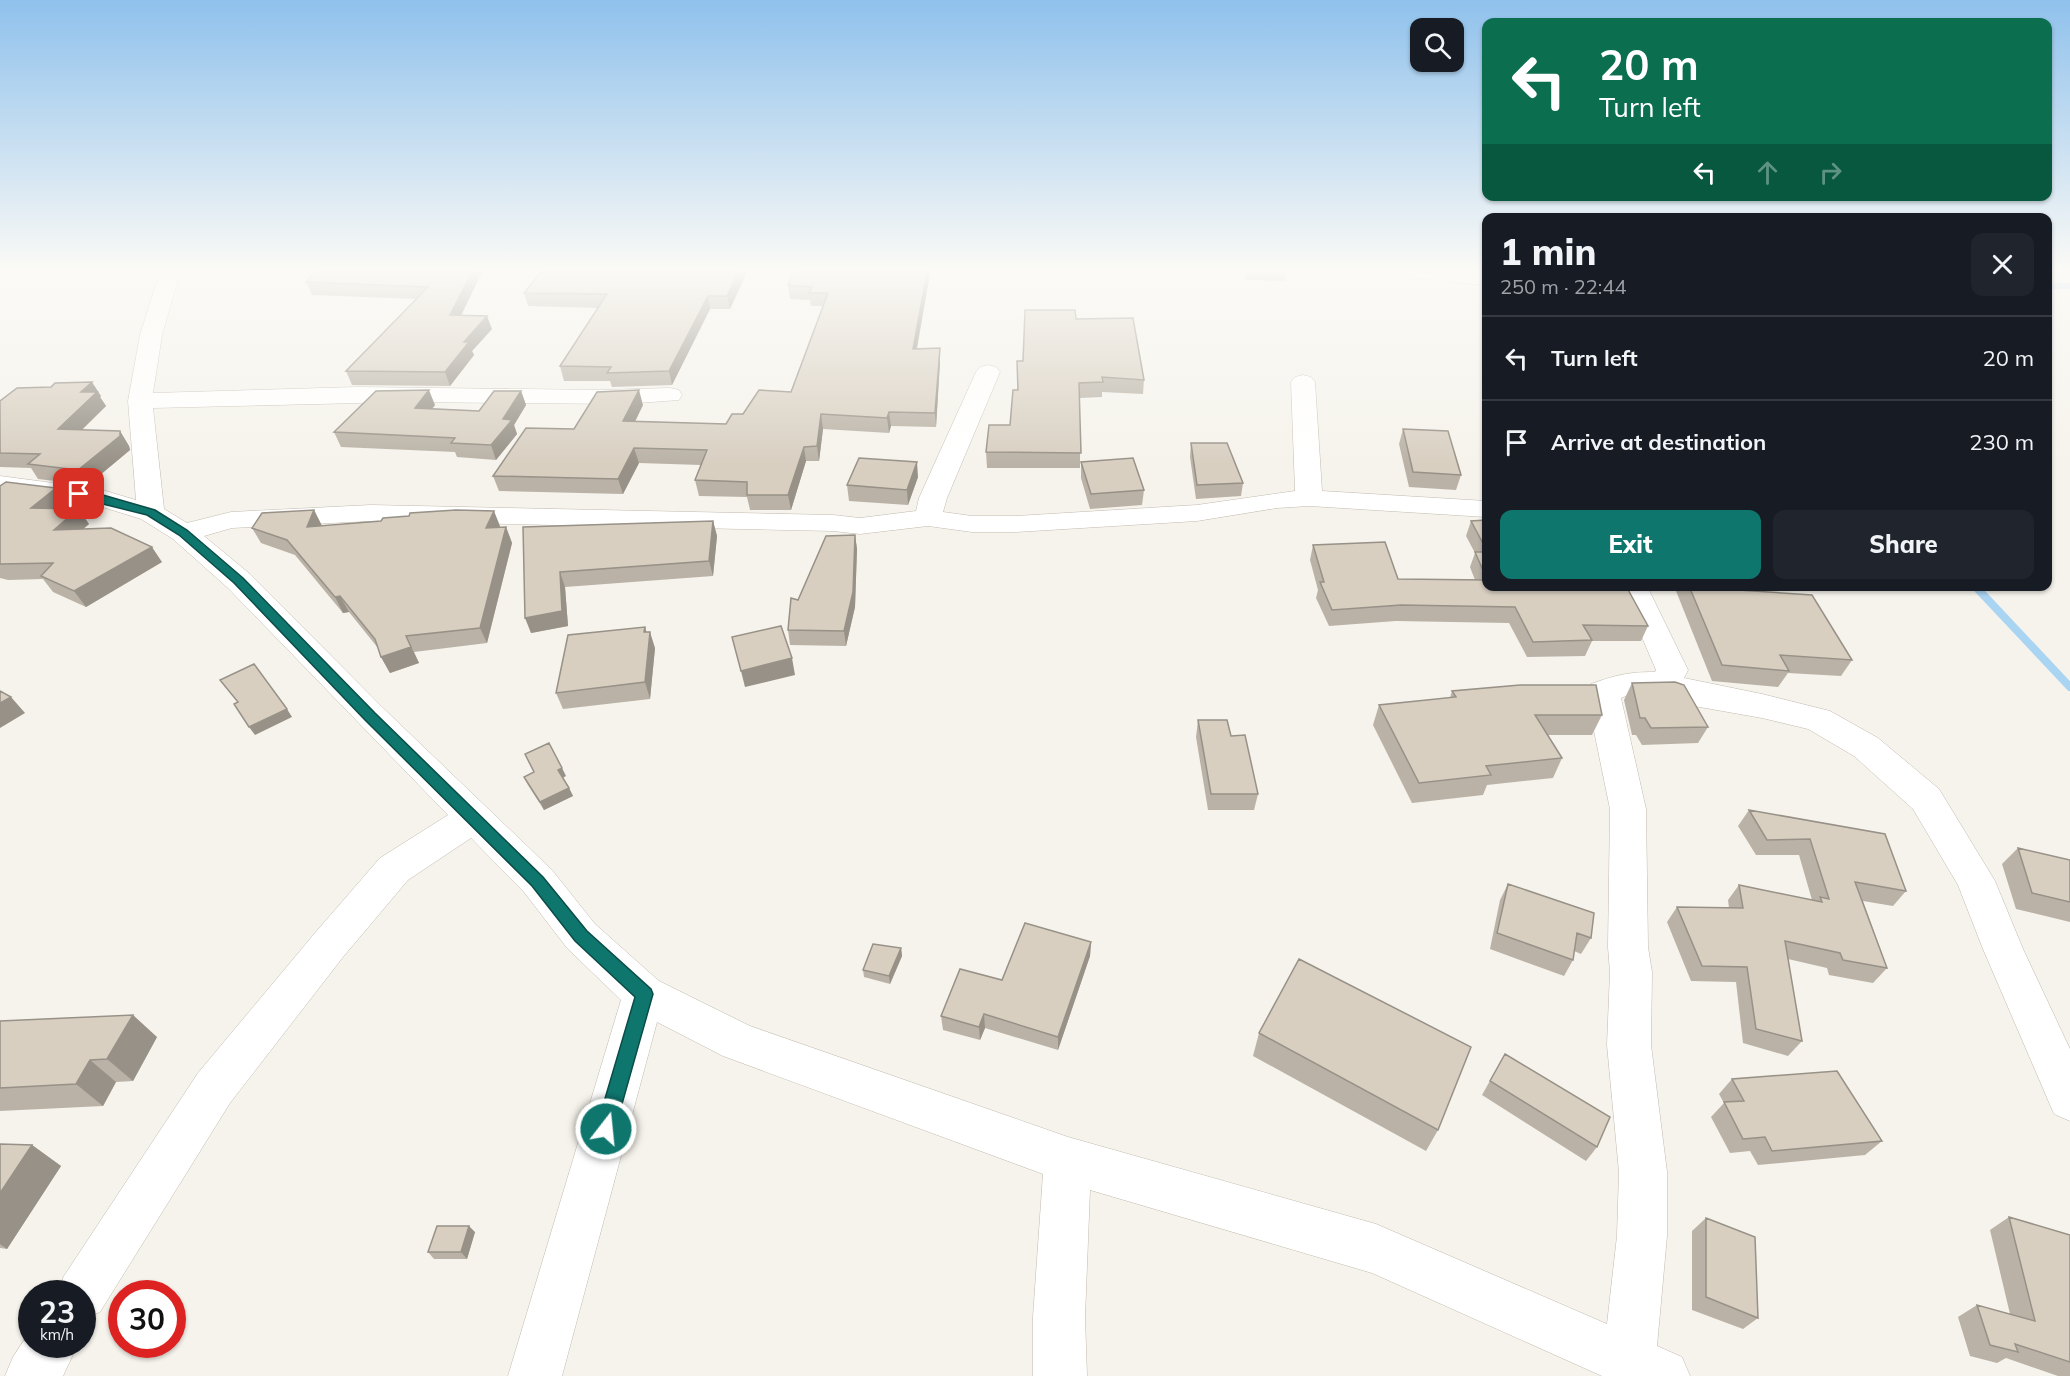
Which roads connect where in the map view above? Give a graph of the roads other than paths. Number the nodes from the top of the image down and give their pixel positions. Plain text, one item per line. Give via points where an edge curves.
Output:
1 (151, 336) edge
2 (988, 372) dead end
3 (1303, 382) dead end
4 (670, 395) dead end
5 (140, 401) junction
6 (0, 484) edge
7 (1309, 498) junction
8 (1482, 509) edge
9 (928, 518) junction
10 (167, 523) junction
11 (1635, 591) edge
12 (1665, 684) junction
13 (473, 818) junction
14 (644, 994) junction
15 (2070, 1099) edge
16 (1068, 1160) junction
17 (91, 1280) edge
18 (43, 1358) edge
19 (1646, 1369) edge
20 (32, 1376) edge
21 (535, 1376) edge
22 (1060, 1376) edge

1 - 5 street
2 - 9 street
3 - 7 street
4 - 5 street via 283,395
5 - 10 street
6 - 10 street via 99,497
7 - 8 street
7 - 9 street via 1197,513 1016,524
9 - 10 street via 860,526 371,513
10 - 13 street via 239,581
11 - 12 street via 1672,670
12 - 15 street via 1694,694 1818,720 1866,747 1926,799 1976,881
12 - 19 street via 1629,683 1603,692 1628,808 1628,947 1632,972 1629,1045 1643,1172
13 - 14 street via 538,881 581,936
13 - 17 street via 394,869 329,945 214,1088
14 - 16 street via 738,1041
14 - 21 street
16 - 19 street via 1376,1250
16 - 22 street via 1059,1317
18 - 20 street

